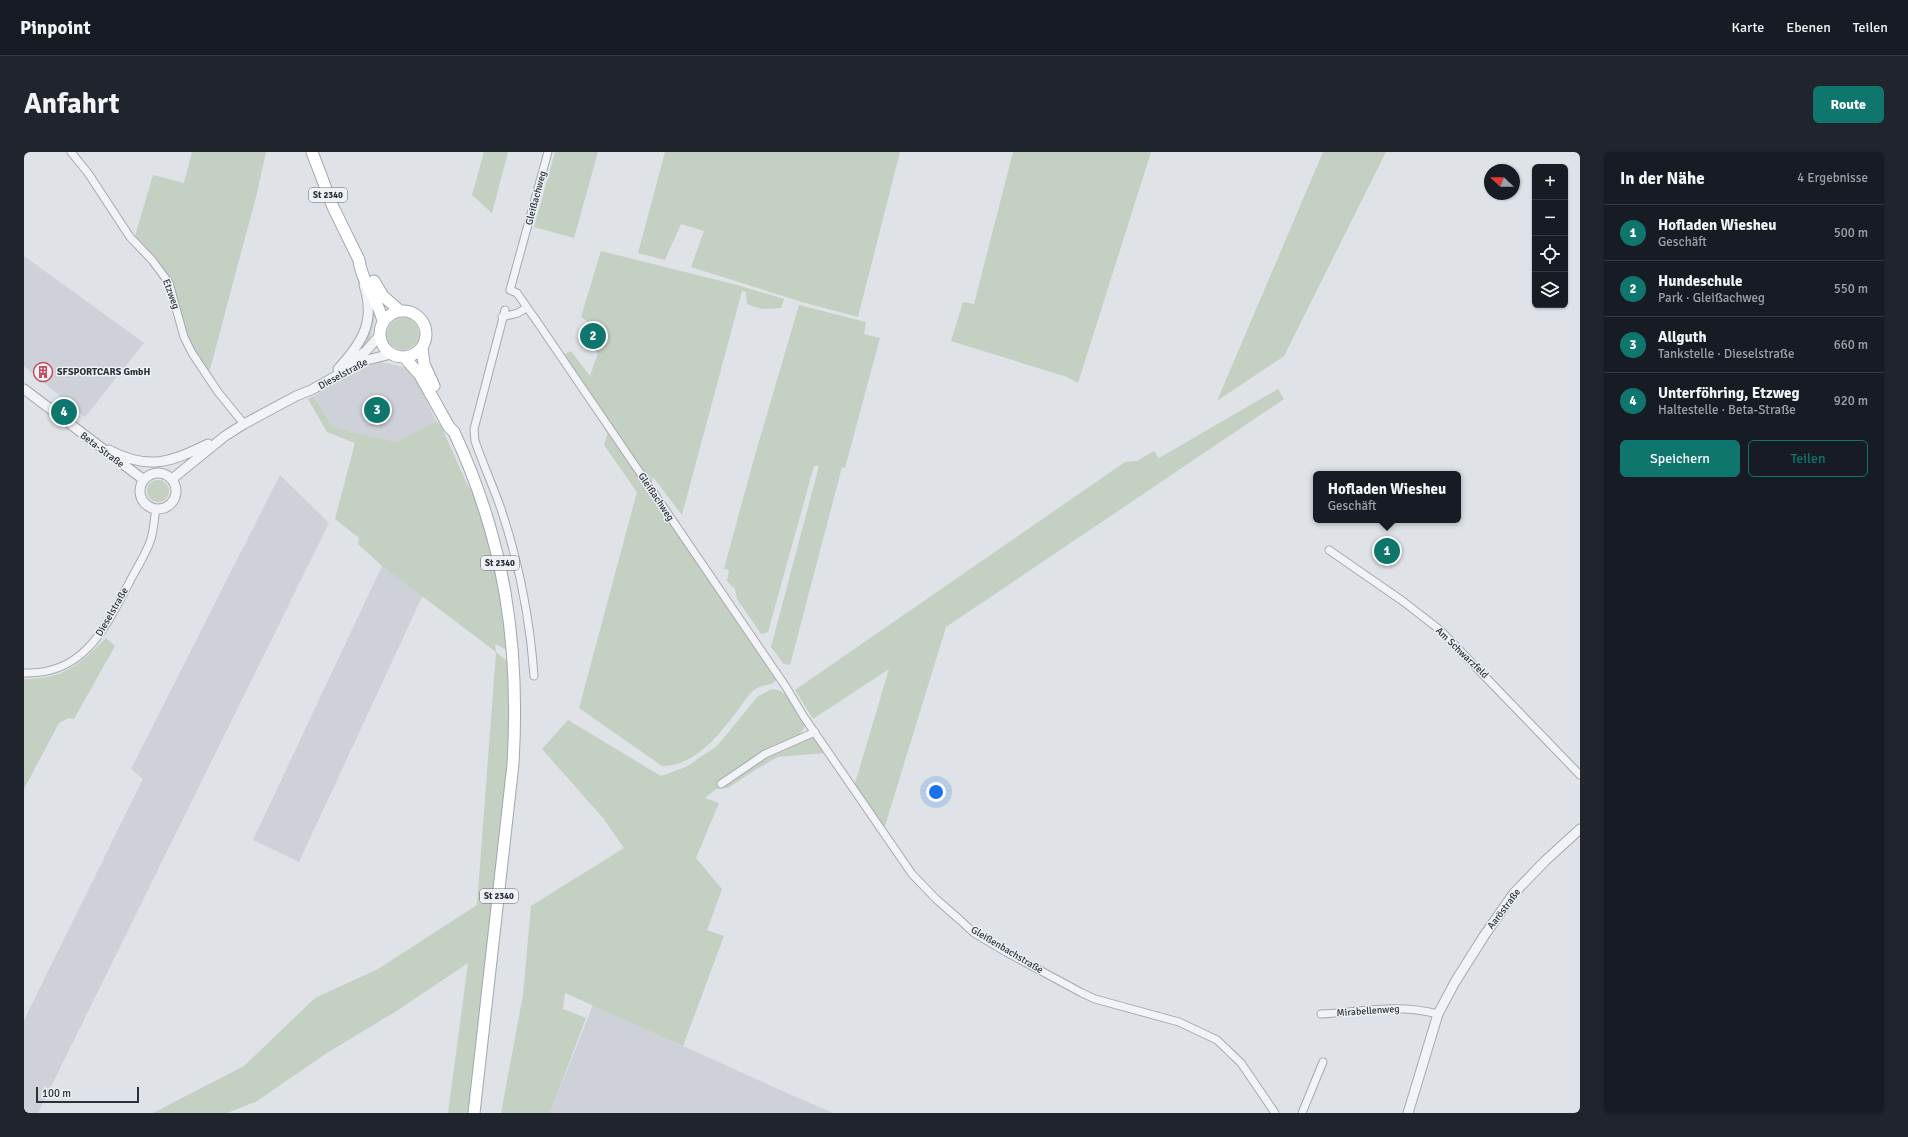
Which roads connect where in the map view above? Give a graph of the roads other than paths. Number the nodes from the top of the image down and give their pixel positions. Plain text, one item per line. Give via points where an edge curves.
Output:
1 (72, 152) edge
2 (312, 152) edge
3 (548, 152) edge
4 (359, 264) junction
5 (526, 308) junction
6 (400, 311) junction
7 (383, 321) junction
8 (379, 336) junction
9 (422, 347) junction
10 (391, 354) junction
11 (405, 358) junction
12 (338, 369) junction
13 (24, 389) edge
14 (296, 396) junction
15 (244, 424) junction
16 (454, 432) junction
17 (225, 436) junction
18 (92, 442) junction
19 (172, 479) junction
20 (144, 480) junction
21 (156, 509) junction
22 (1329, 550) dead end
23 (24, 673) edge
24 (534, 676) dead end
25 (786, 687) joint
26 (815, 732) junction
27 (1580, 775) edge
28 (721, 784) dead end
29 (1580, 829) edge
30 (1321, 1014) dead end
31 (1438, 1014) junction
32 (1322, 1062) dead end
33 (1411, 1112) edge
34 (474, 1113) edge
35 (1275, 1113) edge
36 (1302, 1113) edge

1 - 15 street, Etzweg via 130,237 169,283 184,337 192,353 218,392
2 - 4 main road, St 2340
3 - 5 street, Gleißachweg via 510,290 517,293
4 - 6 main road, St 2340 via 365,265 383,296
4 - 7 main road, St 2340 via 377,301
4 - 12 street via 369,307 368,320 359,344
5 - 24 street via 518,313 504,314 474,430 475,441 501,509 522,587 528,616
5 - 25 street, Gleißachweg
6 - 7 main road via 390,314
6 - 9 main road, St 2340 via 416,315 422,322 426,330 426,339
7 - 8 main road
8 - 10 main road via 381,343
8 - 12 street, Dieselstraße via 356,360
9 - 11 main road
9 - 16 main road, St 2340 via 424,364 453,424
10 - 11 main road
10 - 14 street, Dieselstraße via 363,361
11 - 16 main road, St 2340 via 420,375
12 - 14 street, Dieselstraße
13 - 18 street, Beta-Straße
14 - 15 street, Dieselstraße
15 - 17 street, Dieselstraße
16 - 34 main road, St 2340 via 496,545 504,582 515,678 513,771
17 - 18 street via 175,459 152,463 132,460
17 - 19 street, Dieselstraße
18 - 20 street, Beta-Straße
19 - 20 street via 163,473 157,473 147,476
19 - 21 street via 176,489 174,499 167,507
20 - 21 street via 141,485 141,496 147,505
21 - 23 street, Dieselstraße via 148,545 110,618 92,644 66,665 49,671
22 - 27 street, Am Schwarzfeld via 1440,630
25 - 26 street, Gleißenbachstraße
26 - 28 street via 765,754
26 - 35 street, Gleißenbachstraße via 912,874 974,933 1095,999 1178,1022 1217,1040 1241,1063
29 - 31 street, Aaröstraße via 1510,898 1471,956
30 - 31 street, Mirabellenweg via 1401,1007
31 - 33 street, Aaröstraße
32 - 36 street

